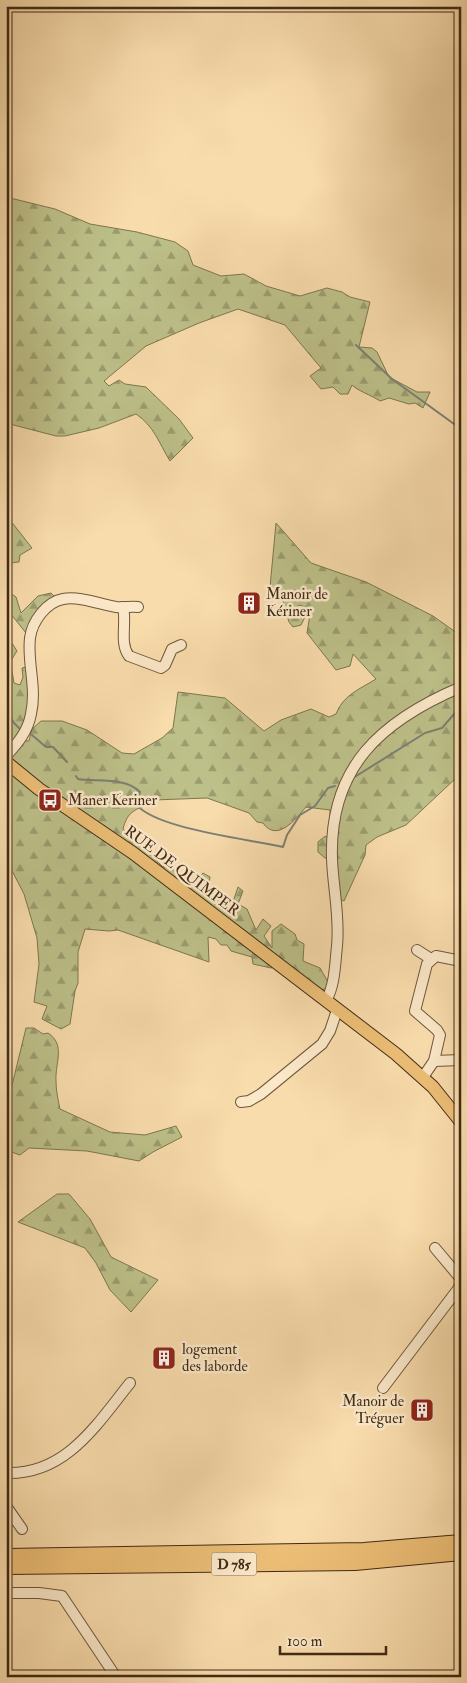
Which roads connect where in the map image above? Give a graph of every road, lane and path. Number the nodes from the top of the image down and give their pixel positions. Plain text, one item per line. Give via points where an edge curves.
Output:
1 (124, 607) junction
2 (138, 607) dead end
3 (181, 645) dead end
4 (461, 687) edge
5 (6, 756) edge
6 (6, 762) edge
7 (417, 950) dead end
8 (431, 958) junction
9 (461, 961) edge
10 (326, 1001) junction
11 (337, 1010) junction
12 (434, 1060) junction
13 (461, 1060) edge
14 (423, 1077) junction
15 (241, 1102) dead end
16 (461, 1122) edge
17 (435, 1248) dead end
18 (461, 1279) edge
19 (461, 1285) edge
20 (130, 1383) dead end
21 (383, 1388) dead end
22 (6, 1473) edge
23 (6, 1506) edge
24 (22, 1529) dead end
25 (461, 1542) edge
26 (461, 1554) edge
27 (6, 1556) edge
28 (6, 1567) edge
29 (6, 1593) edge
30 (116, 1677) edge

1 - 2 street
1 - 3 street via 124,646 129,656 160,668 165,665 172,649
1 - 5 street via 64,599 40,615 30,638 34,688 30,720 21,739
4 - 10 street via 408,715 385,732 359,758 344,782 332,859 338,938 332,988
6 - 10 main road, RUE DE QUIMPER
7 - 8 street
8 - 9 street via 441,956
8 - 12 street via 415,1011 440,1033
10 - 11 main road, RUE DE QUIMPER
11 - 14 main road, RUE DE QUIMPER
11 - 15 street via 322,1044 256,1098
12 - 13 street
12 - 14 street
14 - 16 main road, RUE DE QUIMPER
17 - 18 street
19 - 21 street
20 - 22 street via 76,1449 34,1470
23 - 24 street
25 - 27 highway, D 785 via 364,1550
26 - 28 highway, D 785 via 355,1562
29 - 30 street via 39,1592 62,1596

